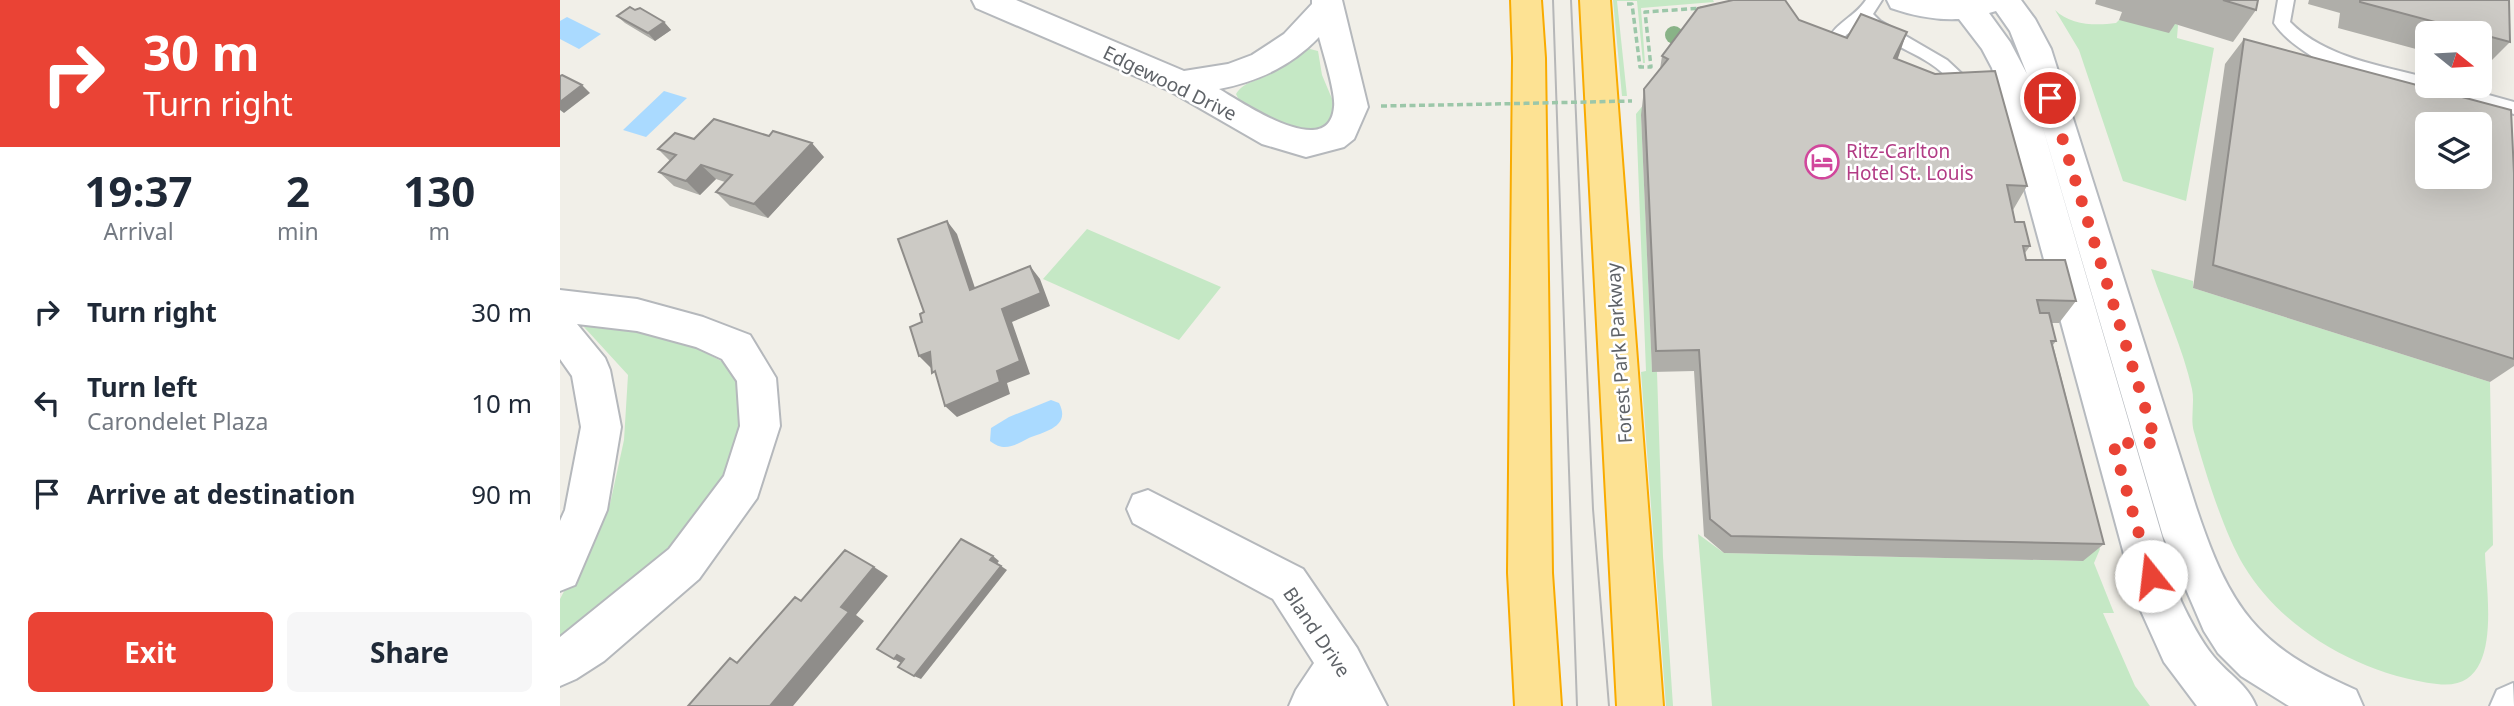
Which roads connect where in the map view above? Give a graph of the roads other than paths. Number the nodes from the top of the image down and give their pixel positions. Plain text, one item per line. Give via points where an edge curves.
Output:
1 (987, 0) edge
2 (1526, 0) edge
3 (1874, 0) edge
4 (1902, 0) edge
5 (2286, 0) edge
6 (1608, 2) edge
7 (1989, 3) edge
8 (1327, 4) edge
9 (1864, 15) junction
10 (1844, 54) edge
11 (1928, 56) junction
12 (1915, 72) edge
13 (2415, 80) edge
14 (1182, 83) junction
15 (1967, 97) edge
16 (2478, 98) edge
17 (2514, 108) edge
18 (560, 306) edge
19 (560, 330) edge
20 (2113, 443) junction
21 (2156, 443) junction
22 (1148, 509) dead end
23 (560, 570) edge
24 (1530, 573) junction
25 (560, 663) edge
26 (1341, 664) junction
27 (1312, 706) edge
28 (1364, 706) edge
29 (1520, 706) edge
30 (1538, 706) edge
31 (1640, 706) edge
32 (2233, 706) edge
33 (2340, 706) edge

1 - 14 street, Edgewood Drive
2 - 24 highway via 1530,71
3 - 9 lane
4 - 7 street via 1938,8
5 - 13 lane via 2283,23 2319,54
6 - 31 highway, Forest Park Parkway via 1622,393
7 - 20 street via 1983,26 2005,58 2012,78
7 - 21 street via 2024,27 2035,49
8 - 14 street via 1304,37 1259,67 1224,78
8 - 14 street, Edgewood Drive via 1351,107 1342,130 1322,141 1289,141
9 - 10 lane via 1840,31 1835,41
9 - 11 lane via 1890,38
11 - 12 lane
11 - 15 lane via 1954,74
16 - 17 lane
18 - 25 street via 637,315 736,347 756,378 760,426 742,485 684,564 589,645
19 - 23 street via 591,370 601,427 586,510
20 - 21 lane
20 - 32 street via 2172,635 2191,666
21 - 33 street via 2195,564 2211,601 2235,637 2263,665
22 - 26 street, Bland Drive via 1288,584
24 - 29 highway
24 - 30 highway
26 - 27 street
26 - 28 street, Bland Drive

